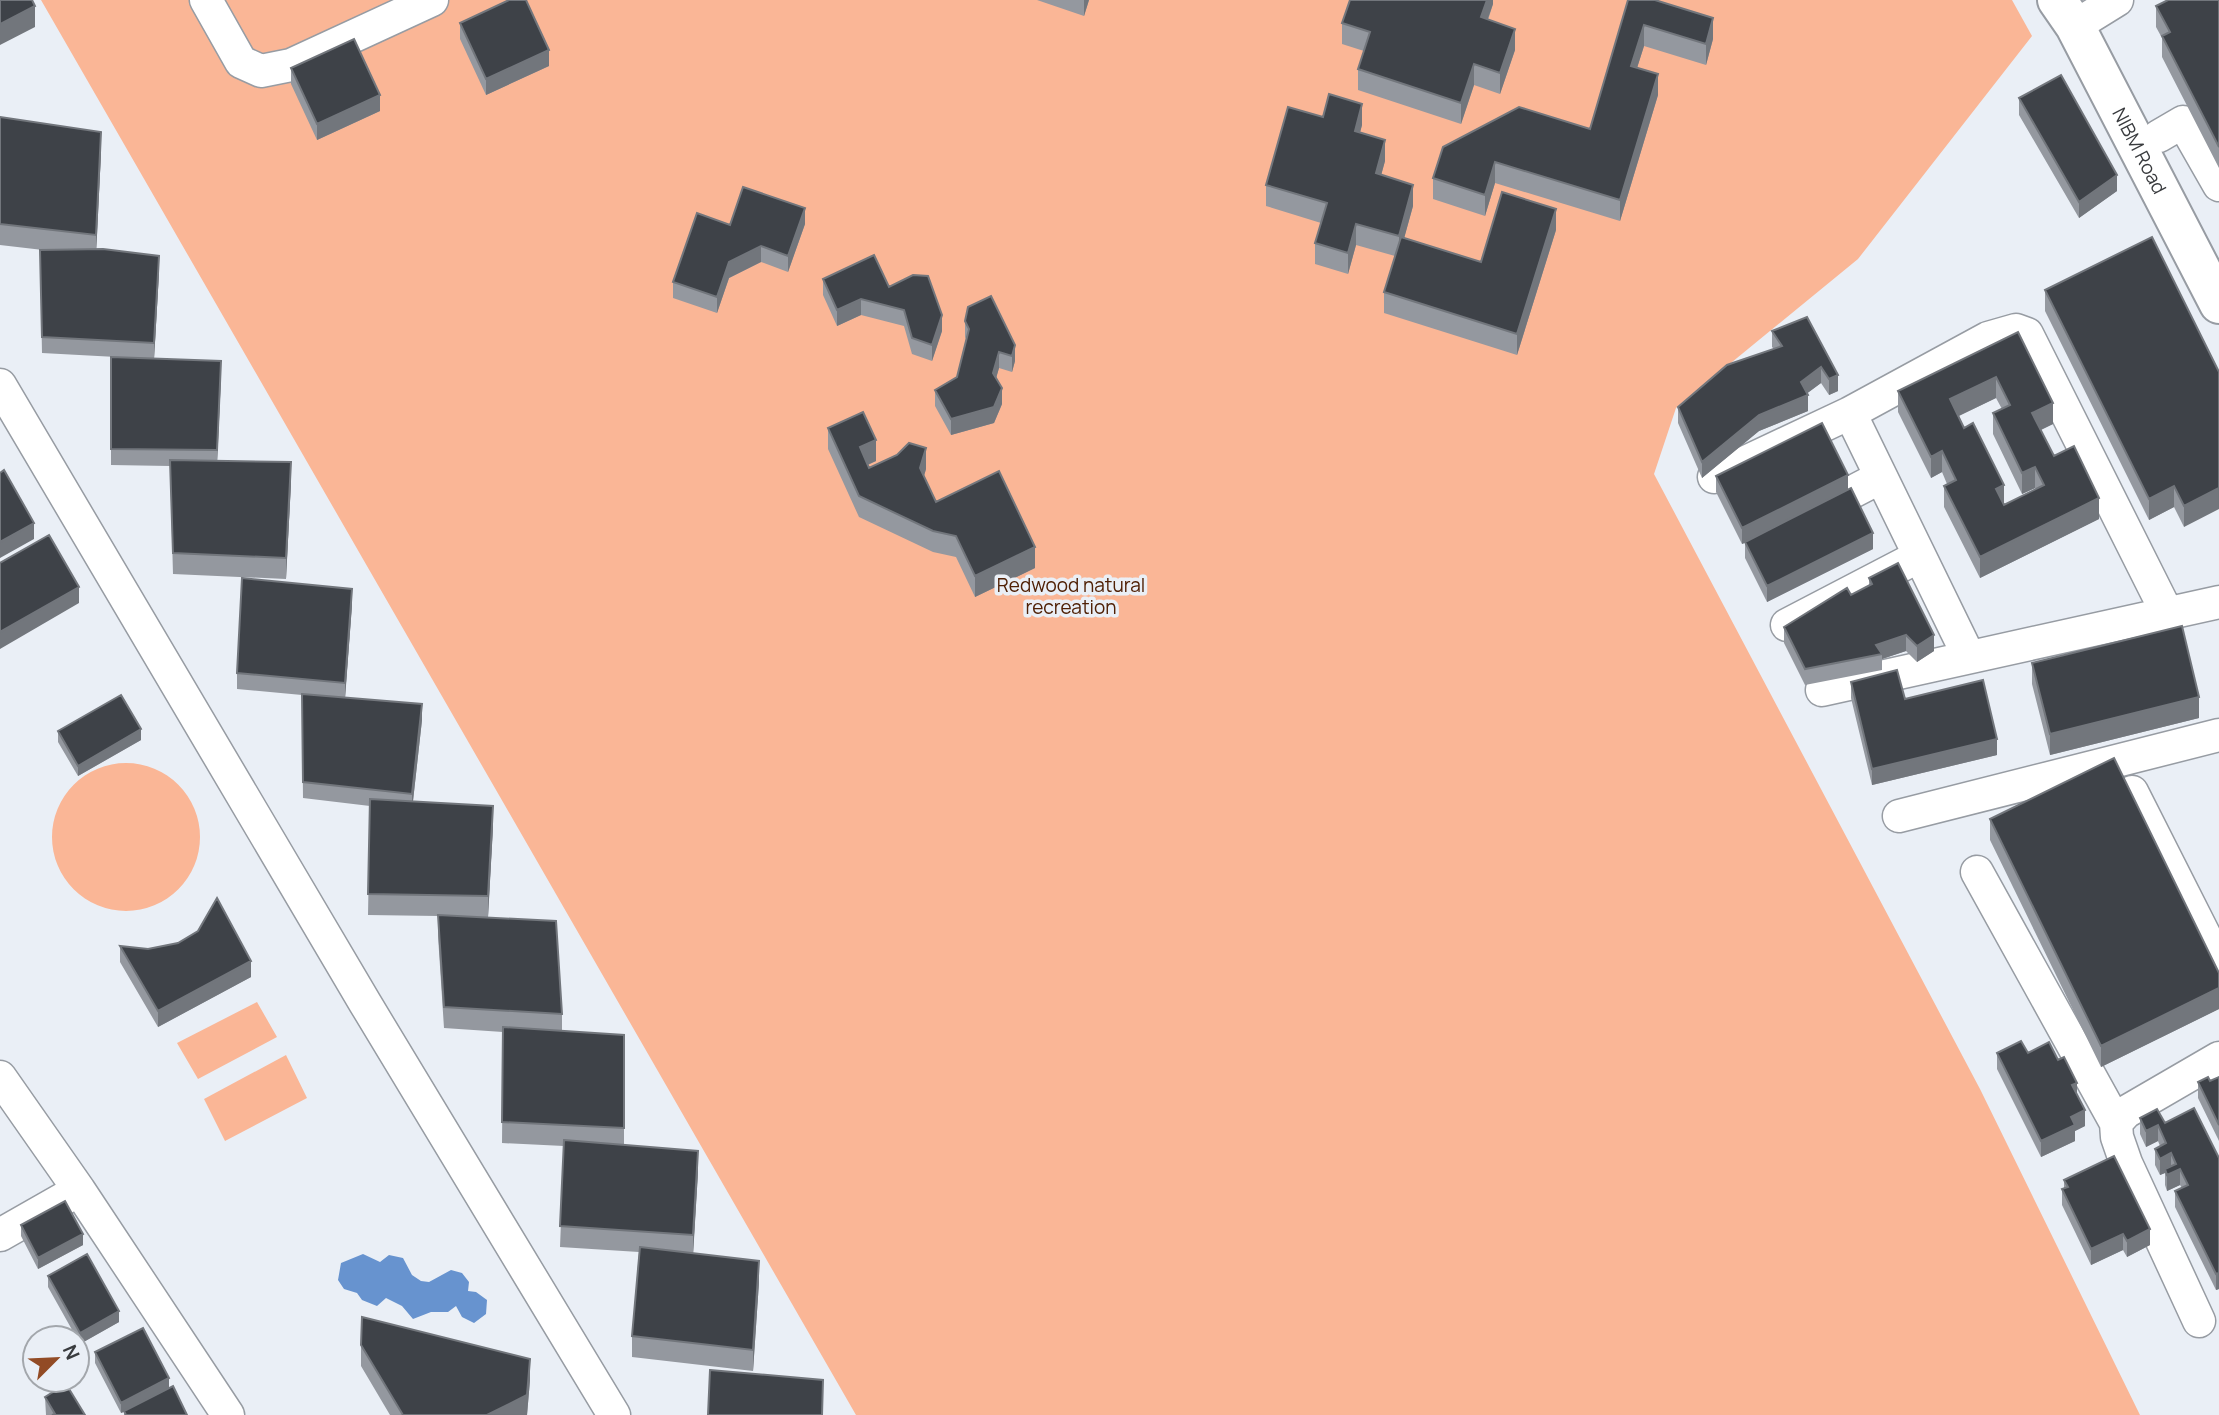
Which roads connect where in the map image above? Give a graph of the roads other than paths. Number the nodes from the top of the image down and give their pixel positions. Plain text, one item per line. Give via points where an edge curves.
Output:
1 (206, 0) edge
2 (421, 2) edge
3 (2080, 6) edge
4 (2159, 136) junction
5 (2219, 185) edge
6 (2219, 250) edge
7 (2219, 304) edge
8 (0, 385) edge
9 (1850, 413) junction
10 (1714, 477) edge
11 (1881, 477) junction
12 (1794, 522) edge
13 (1919, 556) junction
14 (2219, 602) edge
15 (2167, 613) junction
16 (1787, 625) edge
17 (1969, 657) junction
18 (1822, 690) dead end
19 (2219, 735) edge
20 (2132, 792) edge
21 (1899, 816) dead end
22 (1977, 872) dead end
23 (2219, 964) edge
24 (2219, 1058) edge
25 (0, 1077) edge
26 (2116, 1123) junction
27 (79, 1191) junction
28 (0, 1235) edge
29 (2199, 1321) dead end
30 (228, 1415) edge
31 (614, 1415) edge

1 - 2 street via 240,62 261,71 291,65
3 - 4 street, NIBM Road
3 - 7 street, NIBM Road
4 - 5 street via 2183,122
4 - 6 street, NIBM Road
8 - 31 street
9 - 10 street
9 - 11 street
9 - 15 street via 1987,338 2016,330 2027,334
11 - 12 street
11 - 13 street
13 - 16 street
13 - 17 street
14 - 15 street
15 - 17 street
17 - 18 street
19 - 21 street
20 - 23 street
22 - 26 street
24 - 26 street via 2126,1112
25 - 27 street
26 - 29 street via 2126,1163
27 - 28 street
27 - 30 street

